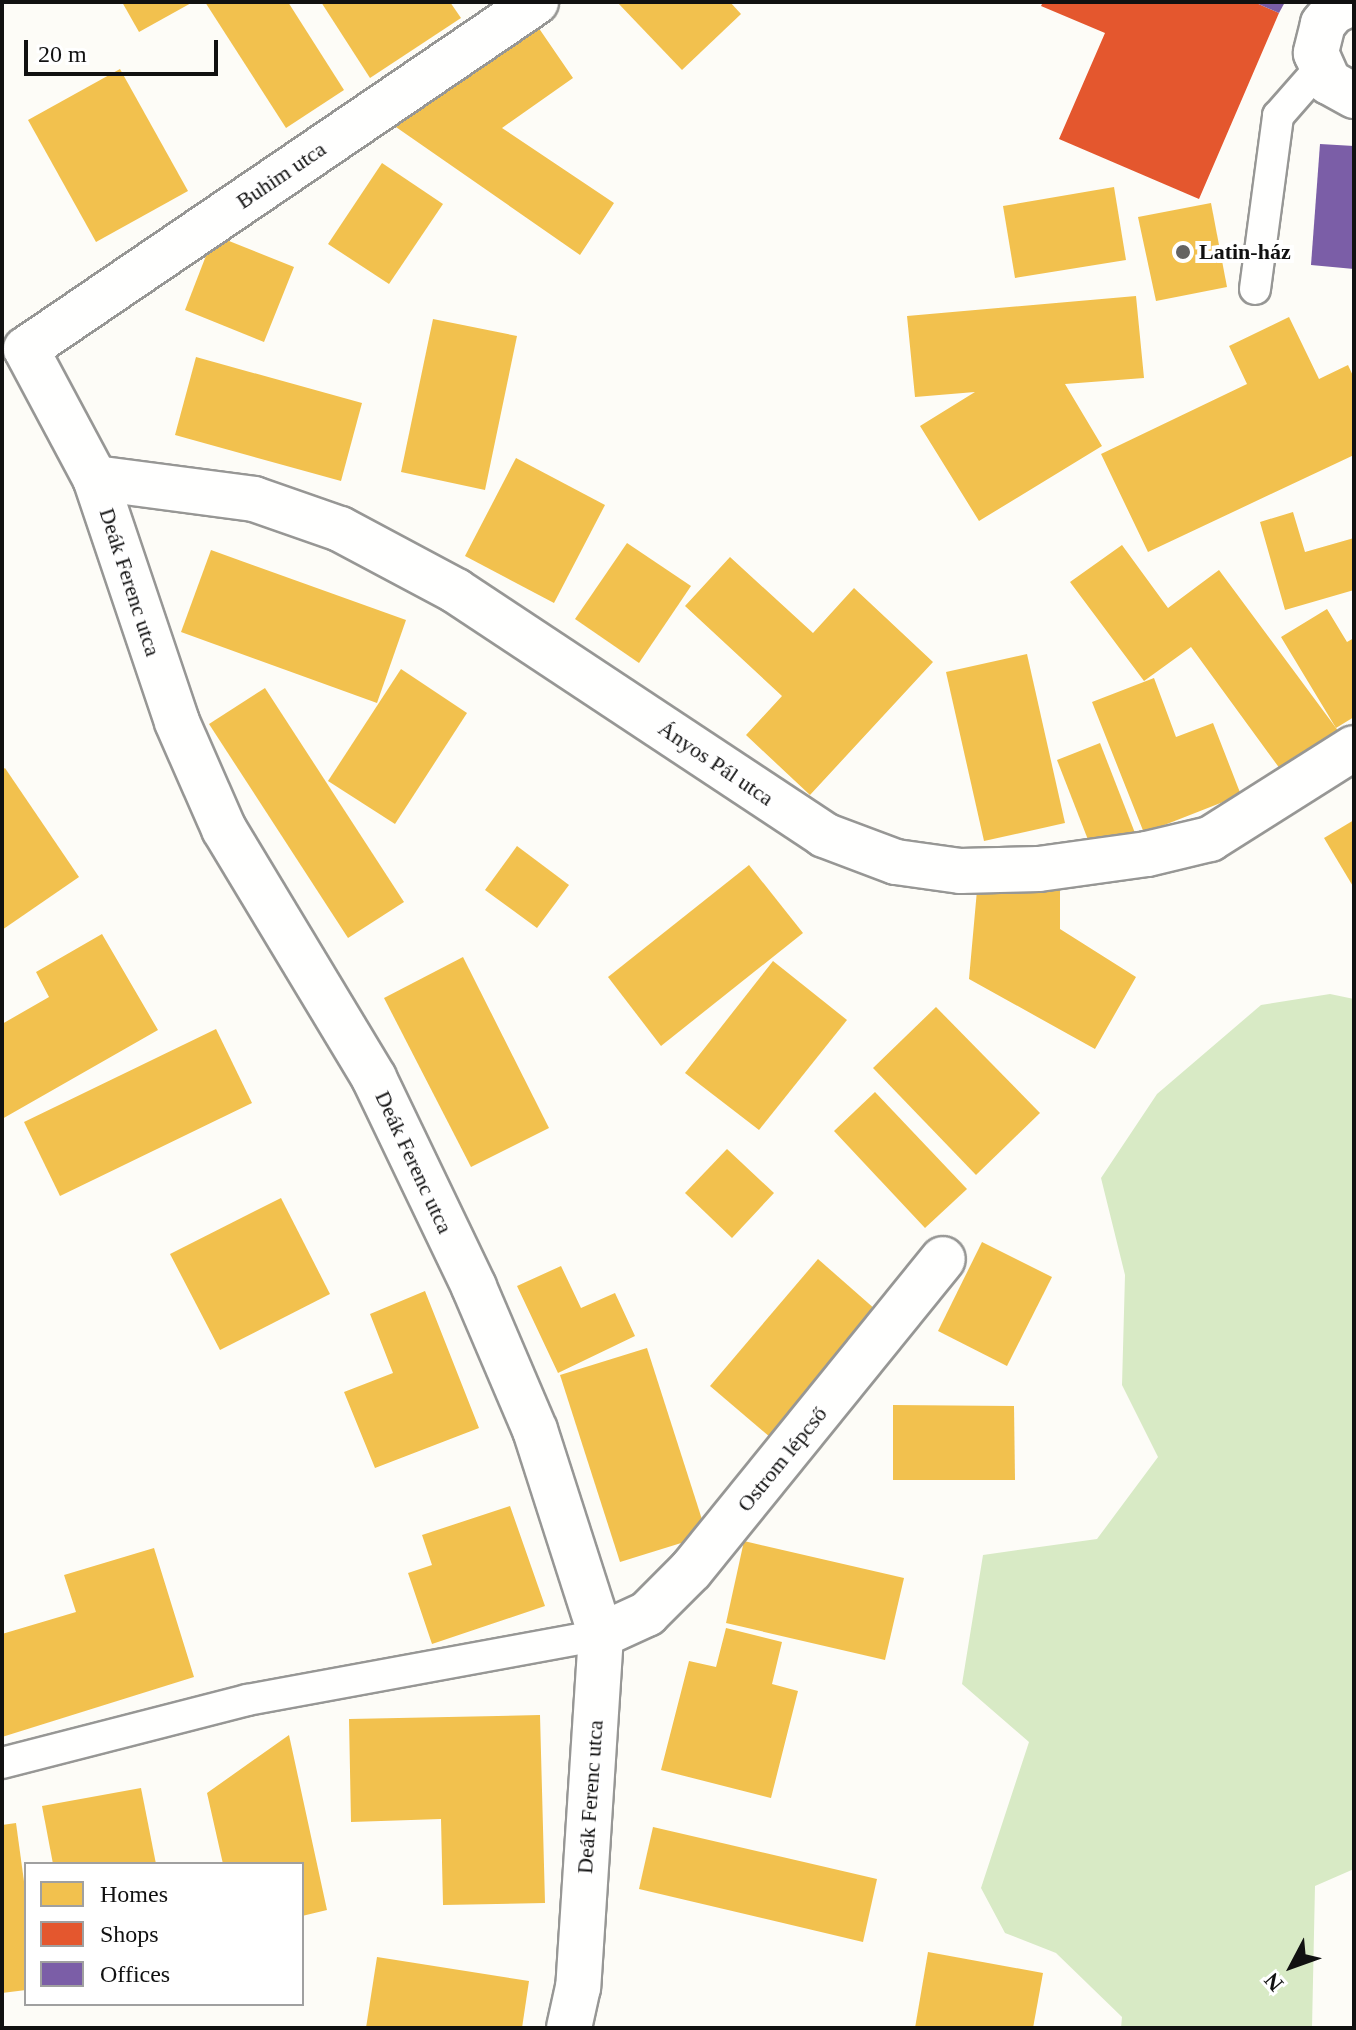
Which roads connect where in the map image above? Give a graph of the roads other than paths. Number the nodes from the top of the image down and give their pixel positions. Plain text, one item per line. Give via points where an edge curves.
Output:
1 (536, 2) edge
2 (1354, 2) edge
3 (1320, 68) junction
4 (1354, 96) edge
5 (1255, 289) dead end
6 (14, 345) edge
7 (95, 478) junction
8 (1354, 748) edge
9 (943, 1259) dead end
10 (601, 1635) junction
11 (2, 1763) edge
12 (569, 2028) edge

1 - 6 street, Buhim utca
2 - 3 street via 1323,24 1316,53
3 - 4 street via 1329,82
3 - 5 lane via 1278,116
6 - 7 street, Deák Ferenc utca
7 - 8 street, Ányos Pál utca via 254,499 340,529 456,591 824,835 896,862 960,871 1039,869 1210,839
7 - 10 street, Deák Ferenc utca via 177,722 224,829 374,1078 474,1287 535,1430
9 - 10 street, Ostrom lépcső via 691,1570 647,1614
10 - 11 lane via 247,1700
10 - 12 street, Deák Ferenc utca via 578,1987

